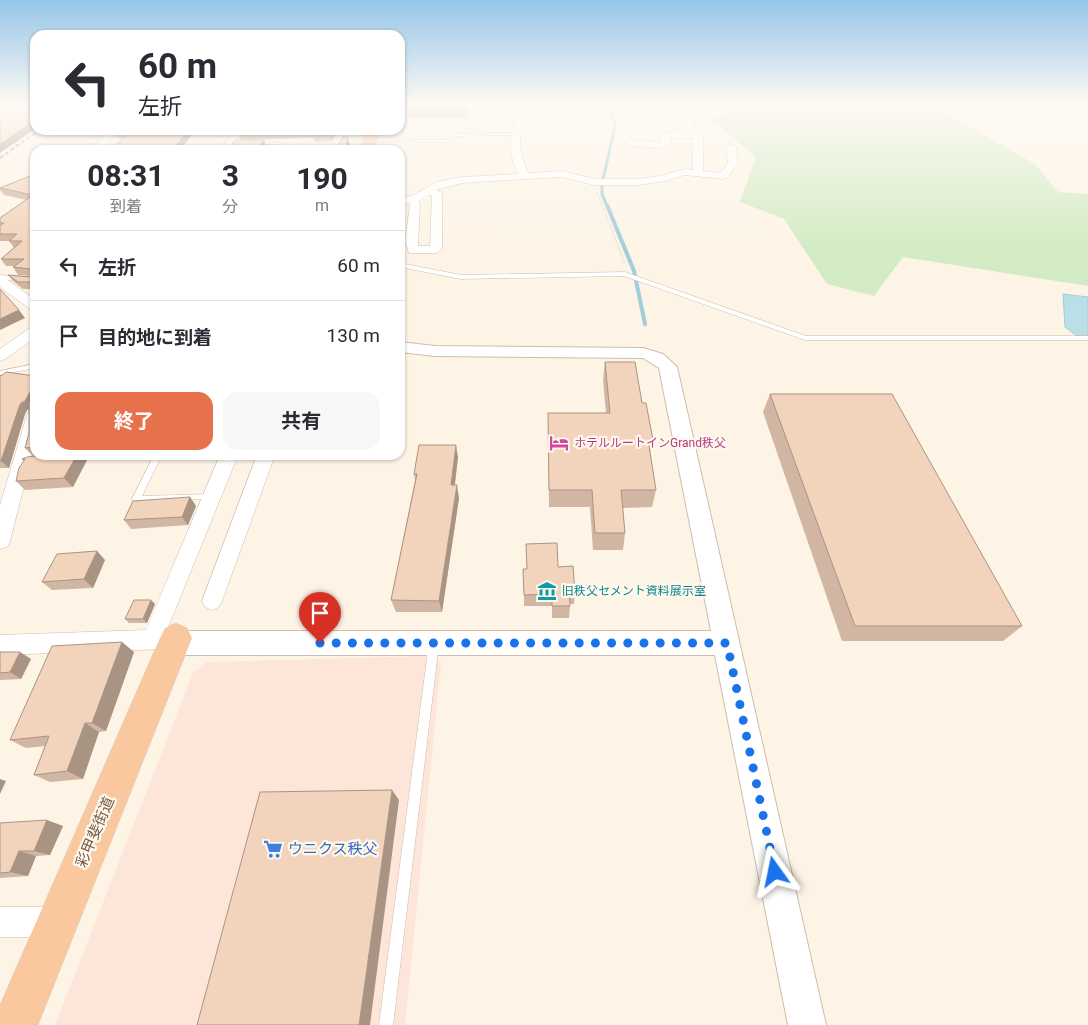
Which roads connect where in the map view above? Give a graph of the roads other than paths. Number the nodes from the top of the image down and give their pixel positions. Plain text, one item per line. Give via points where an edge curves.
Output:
1 (515, 153) edge
2 (698, 153) edge
3 (732, 153) edge
4 (698, 173) junction
5 (524, 175) junction
6 (426, 192) junction
7 (413, 200) junction
8 (405, 201) edge
9 (405, 266) edge
10 (0, 277) edge
11 (30, 280) edge
12 (0, 282) edge
13 (30, 303) edge
14 (30, 334) edge
15 (1088, 338) edge
16 (405, 347) edge
17 (4, 350) edge
18 (30, 367) edge
19 (0, 373) edge
20 (30, 436) edge
21 (156, 460) edge
22 (227, 460) edge
23 (264, 460) edge
24 (211, 497) junction
25 (0, 541) edge
26 (212, 601) dead end
27 (167, 640) junction
28 (434, 643) junction
29 (727, 643) junction
30 (0, 644) edge
31 (0, 922) edge
32 (58, 922) junction
33 (14, 1025) edge
34 (386, 1025) edge
35 (807, 1025) edge

1 - 5 street
2 - 4 street
3 - 4 street via 734,163 723,176
4 - 5 street via 685,172 650,181 595,182 561,174
5 - 6 street via 440,183
6 - 7 street
6 - 7 street via 437,193 436,249 412,250
7 - 8 street
9 - 15 lane via 461,277 625,274 805,338
10 - 11 lane
12 - 13 street
14 - 17 street
16 - 29 street via 435,351 643,353 663,361 668,366
18 - 19 lane
20 - 25 street
21 - 24 lane via 136,499
22 - 24 street
23 - 26 street
24 - 27 street
27 - 28 street
27 - 30 street
27 - 32 highway, 彩甲斐街道
28 - 29 street
28 - 34 lane
29 - 35 street
31 - 32 street
32 - 33 highway, 彩甲斐街道

